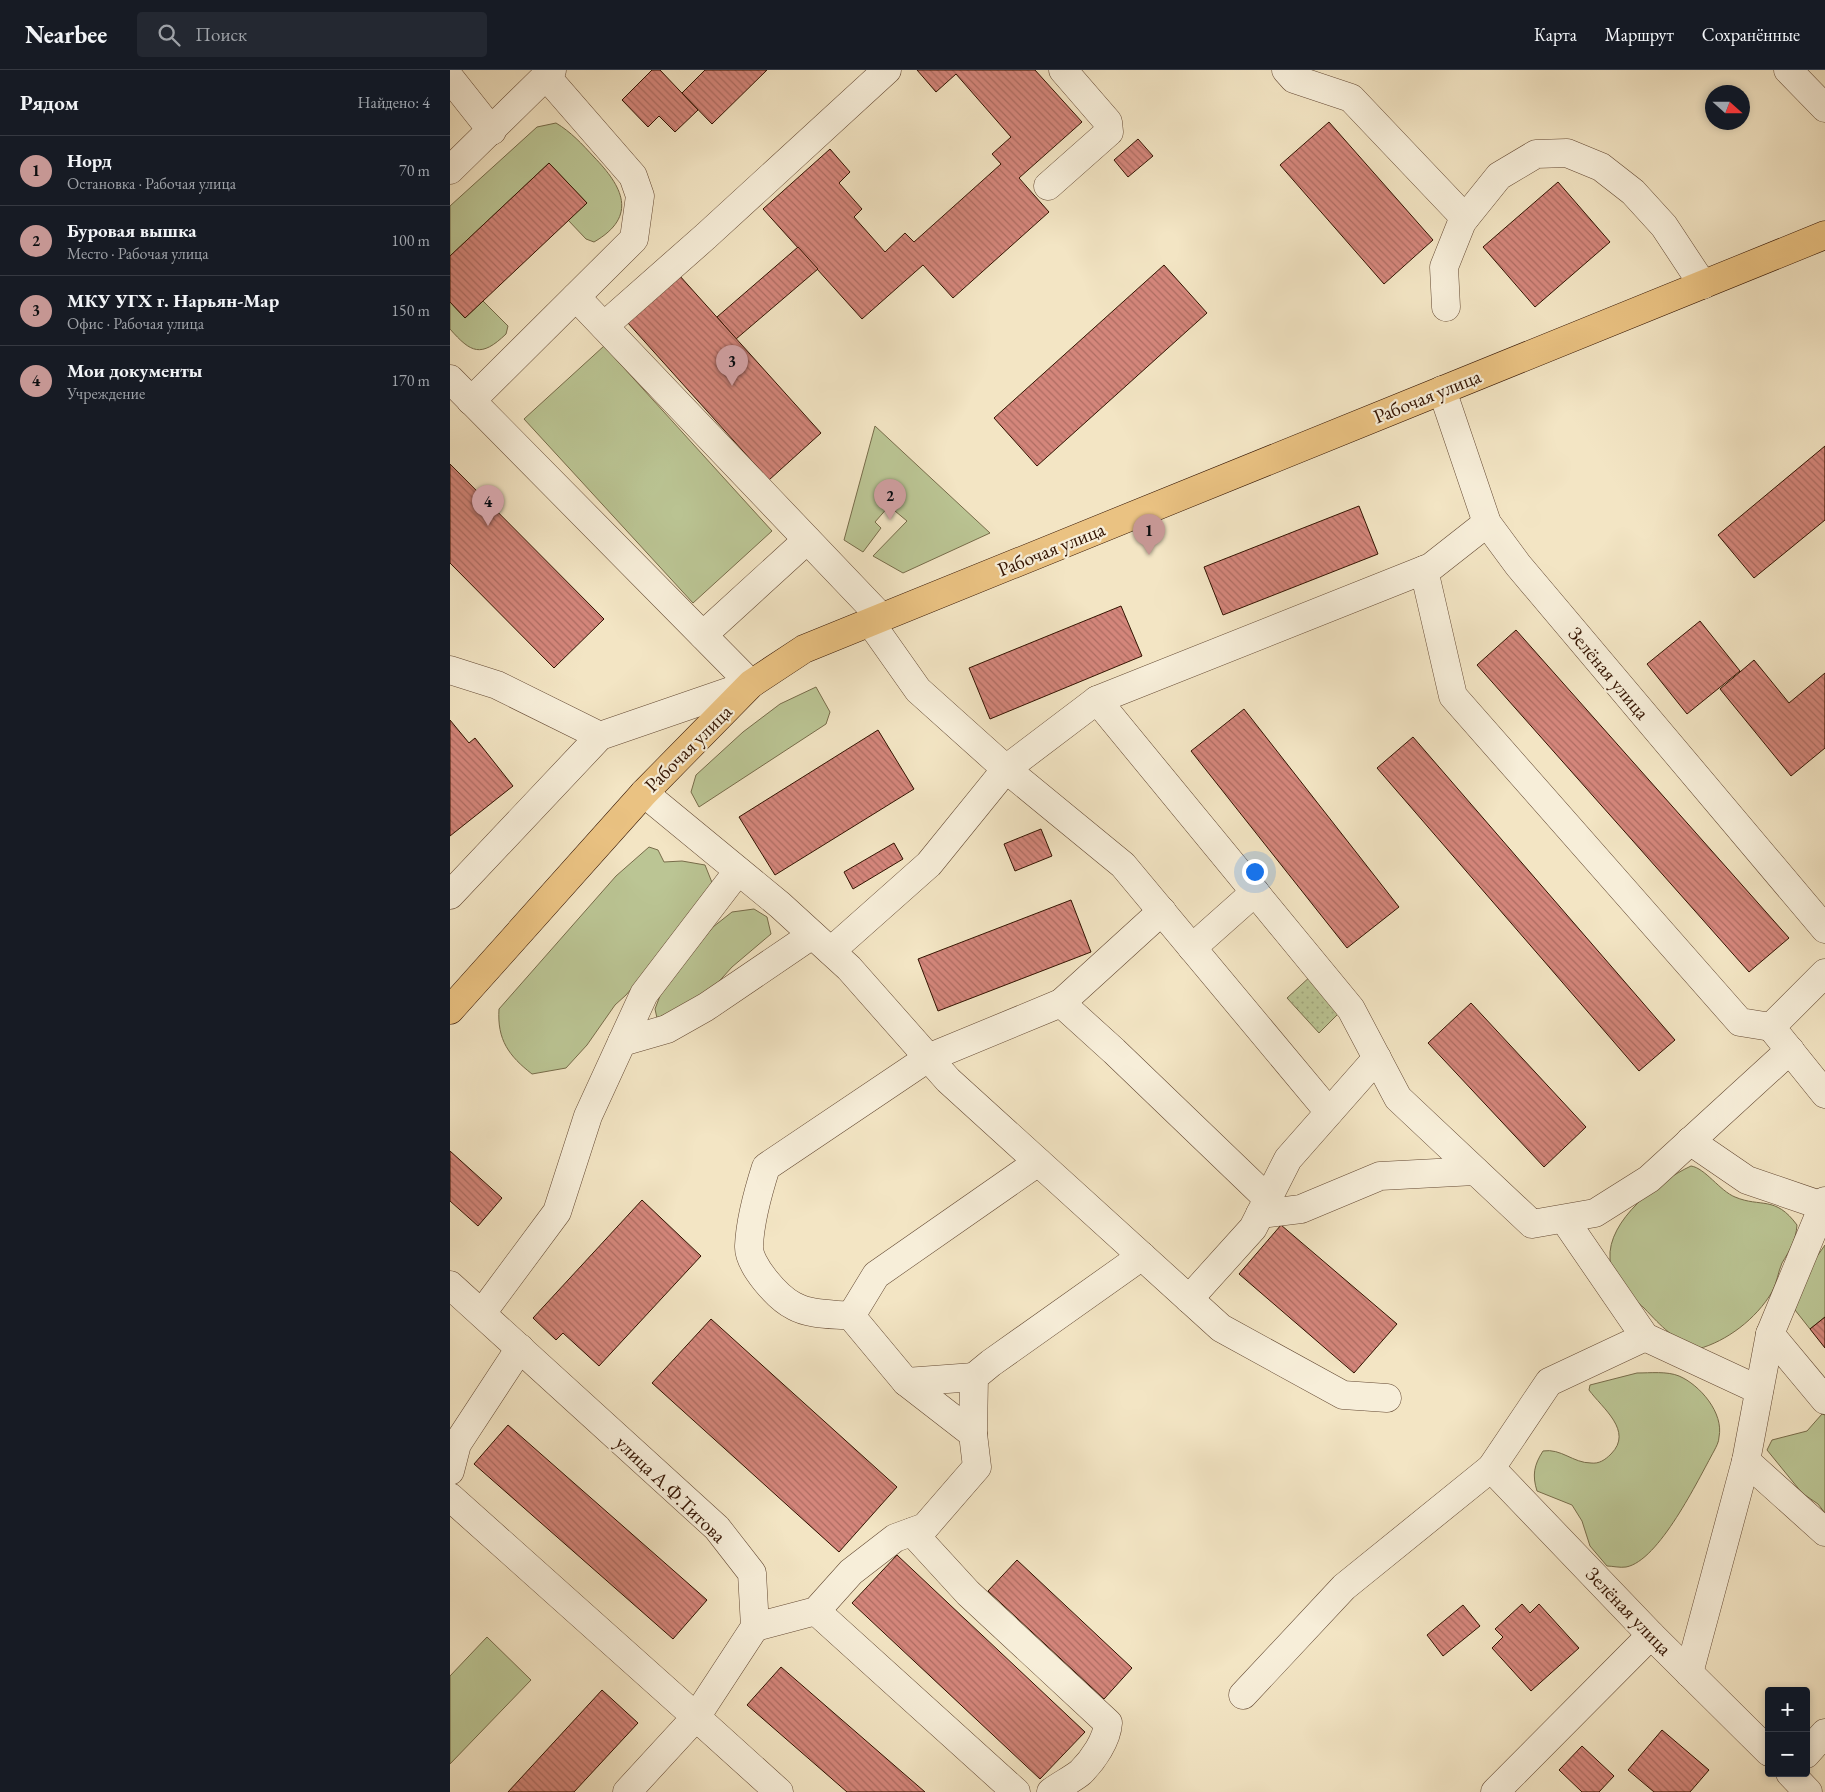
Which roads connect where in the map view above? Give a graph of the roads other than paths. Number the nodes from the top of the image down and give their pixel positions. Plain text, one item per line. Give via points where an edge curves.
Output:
1 (888, 70) edge
2 (1063, 70) edge
3 (1286, 70) edge
4 (1788, 70) edge
5 (549, 73) edge
6 (450, 78) edge
7 (1825, 108) edge
8 (498, 125) junction
9 (450, 170) edge
10 (1048, 186) dead end
11 (1465, 218) junction
12 (1825, 235) edge
13 (1703, 284) junction
14 (576, 297) junction
15 (1446, 307) dead end
16 (604, 326) junction
17 (450, 379) edge
18 (1442, 390) junction
19 (472, 401) junction
20 (1487, 523) junction
21 (807, 540) junction
22 (1424, 570) junction
23 (876, 619) junction
24 (703, 635) junction
25 (450, 670) edge
26 (751, 684) junction
27 (1097, 700) junction
28 (600, 736) junction
29 (1006, 768) junction
30 (644, 793) junction
31 (738, 871) junction
32 (1255, 892) junction
33 (450, 895) edge
34 (1162, 912) junction
35 (1825, 929) edge
36 (822, 943) junction
37 (1192, 948) junction
38 (1825, 974) edge
39 (453, 1002) edge
40 (1061, 1003) junction
41 (1771, 1027) junction
42 (622, 1042) junction
43 (1790, 1050) junction
44 (928, 1058) junction
45 (1377, 1058) junction
46 (1825, 1094) edge
47 (1329, 1112) junction
48 (1690, 1141) junction
49 (1038, 1162) junction
50 (1475, 1171) junction
51 (1824, 1204) edge
52 (1264, 1206) junction
53 (1564, 1218) junction
54 (1142, 1256) junction
55 (450, 1285) edge
56 (1190, 1299) junction
57 (482, 1313) junction
58 (851, 1316) junction
59 (1770, 1334) junction
60 (1645, 1337) junction
61 (520, 1348) junction
62 (974, 1377) junction
63 (906, 1382) junction
64 (1759, 1390) junction
65 (1387, 1398) dead end
66 (1825, 1400) edge
67 (973, 1434) junction
68 (1746, 1460) junction
69 (1491, 1468) junction
70 (450, 1471) edge
71 (450, 1497) edge
72 (912, 1532) junction
73 (1825, 1532) edge
74 (816, 1611) junction
75 (755, 1627) junction
76 (1651, 1634) junction
77 (1689, 1673) junction
78 (1243, 1695) dead end
79 (696, 1717) junction
80 (1825, 1733) edge
81 (1765, 1748) edge
82 (1810, 1750) edge
83 (1794, 1777) edge
84 (627, 1792) edge
85 (778, 1792) edge
86 (1016, 1792) edge
87 (1051, 1792) edge
88 (1495, 1792) edge
89 (1808, 1792) edge

1 - 16 street
2 - 10 street via 1108,122 1109,132
3 - 11 street via 1294,79 1351,98
4 - 7 street
5 - 8 street
5 - 14 street via 633,176 640,196 634,239
6 - 8 street
8 - 9 street
11 - 13 street via 1499,176 1536,154 1567,153 1601,168 1634,192 1664,226
11 - 15 street via 1444,267
12 - 13 main road, Рабочая улица
13 - 18 main road, Рабочая улица
14 - 16 street
14 - 19 street
16 - 21 street
17 - 19 street
18 - 20 street, Зелёная улица
18 - 23 main road, Рабочая улица
19 - 24 street
20 - 22 street via 1431,568
20 - 35 street, Зелёная улица via 1518,565
21 - 23 street
21 - 24 street
22 - 27 street
22 - 41 street via 1453,696 1740,1022
23 - 26 main road, Рабочая улица via 804,649
23 - 29 street via 918,690
24 - 26 street
25 - 28 street via 497,685
26 - 28 street
26 - 30 main road, Рабочая улица
27 - 29 street
27 - 32 street
28 - 33 street
29 - 34 street via 1123,865
29 - 36 street via 930,864
30 - 31 street
30 - 39 main road, Рабочая улица
31 - 36 street
31 - 42 street via 644,994
32 - 37 street
32 - 45 street via 1351,1009
34 - 37 street
34 - 40 street
36 - 42 street via 667,1029
36 - 44 street via 849,968
37 - 47 street
38 - 41 street
40 - 44 street
40 - 52 street via 1114,1051
41 - 43 street
42 - 57 street via 588,1116 557,1212
43 - 46 street
43 - 48 street
44 - 49 street
44 - 58 street via 766,1167 748,1248 758,1274 794,1306
45 - 47 street
45 - 50 street via 1398,1098
47 - 52 street via 1288,1159
48 - 51 street via 1747,1180
48 - 53 street via 1649,1179 1595,1213
49 - 54 street
49 - 58 street via 876,1275
50 - 52 street via 1380,1176 1301,1209
50 - 53 street via 1532,1224
51 - 59 street
52 - 56 street via 1253,1228
53 - 60 street
54 - 56 street
54 - 62 street
55 - 57 street, улица А.Ф.Титова
56 - 65 street via 1221,1328 1343,1394
57 - 61 street, улица А.Ф.Титова
58 - 63 street
59 - 64 street
59 - 66 street
60 - 64 street
60 - 69 street via 1550,1382
61 - 70 street via 457,1444
61 - 75 street, улица А.Ф.Титова via 717,1528 752,1573
62 - 63 street
62 - 67 street
63 - 67 street
64 - 68 street
67 - 72 street via 977,1468 925,1526
68 - 73 street
68 - 77 street
69 - 76 street, Зелёная улица
69 - 78 street via 1344,1587
71 - 79 street
72 - 74 street via 895,1538 851,1572
72 - 87 street via 968,1593 1108,1723 1103,1742 1081,1772
74 - 75 street
74 - 86 street
75 - 79 street
76 - 77 street, Зелёная улица
76 - 88 street
77 - 81 street, Зелёная улица
79 - 84 street
79 - 85 street
80 - 82 street
83 - 89 street

